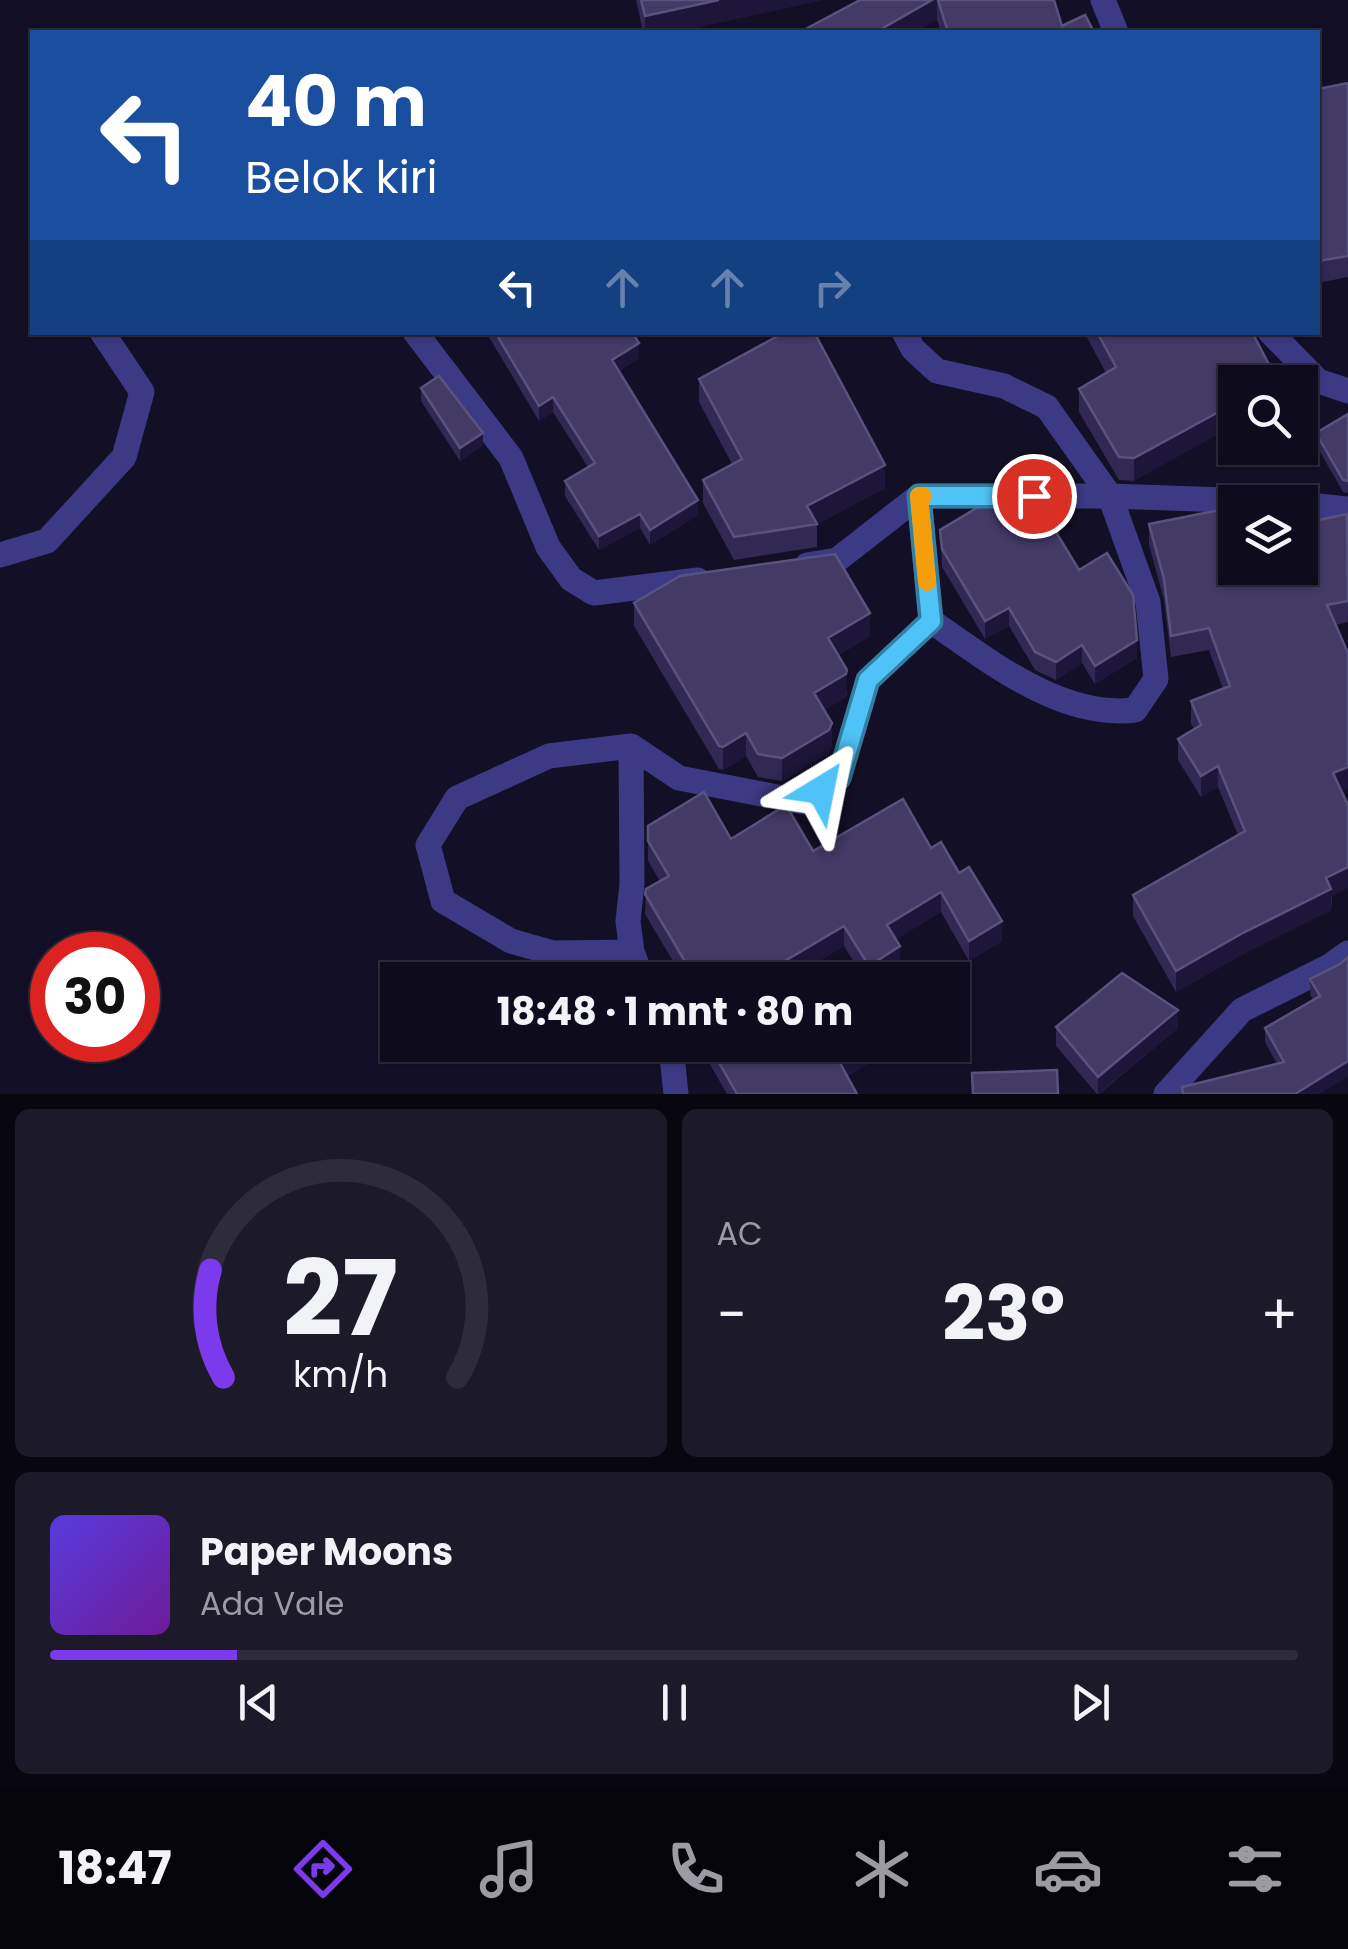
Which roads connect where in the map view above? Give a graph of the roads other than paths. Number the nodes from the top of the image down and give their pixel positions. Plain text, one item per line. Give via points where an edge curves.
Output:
1 (1103, 0) edge
2 (1115, 30) edge
3 (104, 335) edge
4 (418, 335) edge
5 (906, 335) edge
6 (1273, 335) edge
7 (1348, 390) edge
8 (919, 496) junction
9 (1110, 496) junction
10 (1218, 500) edge
11 (1318, 506) edge
12 (1348, 509) edge
13 (0, 555) edge
14 (790, 568) edge
15 (720, 578) edge
16 (931, 621) junction
17 (631, 746) junction
18 (632, 952) junction
19 (1348, 953) edge
20 (636, 962) edge
21 (673, 1062) edge
22 (676, 1094) edge
23 (1166, 1094) edge

1 - 2 street
3 - 13 street via 142,392 124,458 48,541
4 - 15 street via 510,458 548,547 571,578 594,593
5 - 9 street via 937,371 1004,386 1047,408
6 - 7 street via 1318,381
8 - 9 street
8 - 14 street via 838,560
8 - 16 street
9 - 10 street
9 - 16 street via 1148,602 1156,679 1135,710 1108,714 1023,684
11 - 12 street
16 - 17 street via 868,680 839,778 804,802 679,778
17 - 18 street
17 - 18 street via 549,756 458,798 428,845 443,901 511,941 553,954
18 - 20 street
19 - 23 street via 1242,1010
21 - 22 street

